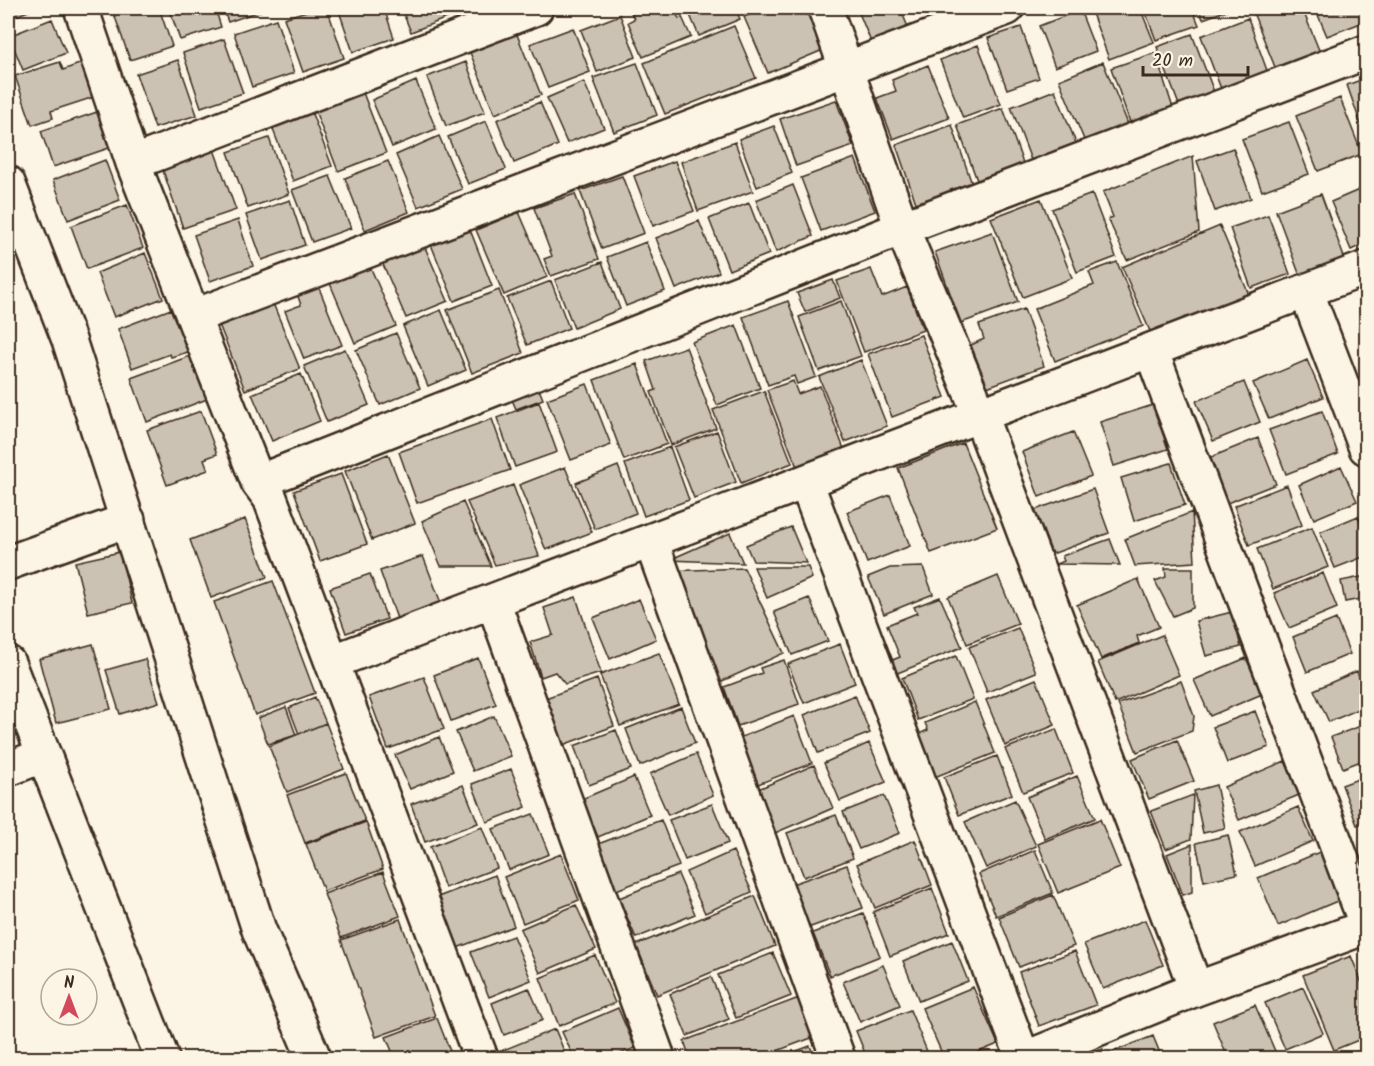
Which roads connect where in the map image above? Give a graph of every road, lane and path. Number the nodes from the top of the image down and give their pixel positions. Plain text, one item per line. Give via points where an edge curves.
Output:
1 (81, 8) edge
2 (536, 8) edge
3 (825, 8) edge
4 (1007, 8) edge
5 (1366, 52) edge
6 (847, 69) junction
7 (133, 163) junction
8 (8, 183) edge
9 (902, 228) junction
10 (1366, 268) edge
11 (1306, 291) junction
12 (195, 316) junction
13 (1151, 350) junction
14 (980, 415) junction
15 (1366, 448) edge
16 (258, 482) junction
17 (806, 482) junction
18 (128, 520) junction
19 (651, 541) junction
20 (8, 563) edge
21 (493, 601) junction
22 (332, 662) junction
23 (8, 663) edge
24 (44, 755) junction
25 (8, 769) edge
26 (1366, 926) edge
27 (1196, 989) junction
28 (162, 1059) edge
29 (314, 1059) edge
30 (481, 1059) edge
31 (658, 1059) edge
32 (838, 1059) edge
33 (1025, 1059) edge

1 - 7 street
2 - 7 street
3 - 6 street
4 - 6 street
5 - 9 street
6 - 9 street
6 - 12 street
7 - 12 street
8 - 18 street via 69,340
9 - 14 street
9 - 16 street
10 - 11 street
11 - 13 street
11 - 15 street
12 - 16 street
13 - 14 street
13 - 26 street
14 - 17 street
14 - 27 street
16 - 22 street via 270,498
17 - 19 street
17 - 33 street
18 - 20 street
18 - 29 street via 259,930
19 - 21 street
19 - 32 street
21 - 22 street
21 - 31 street
22 - 30 street
23 - 24 street
24 - 25 street
24 - 28 street
26 - 27 street
27 - 33 street

